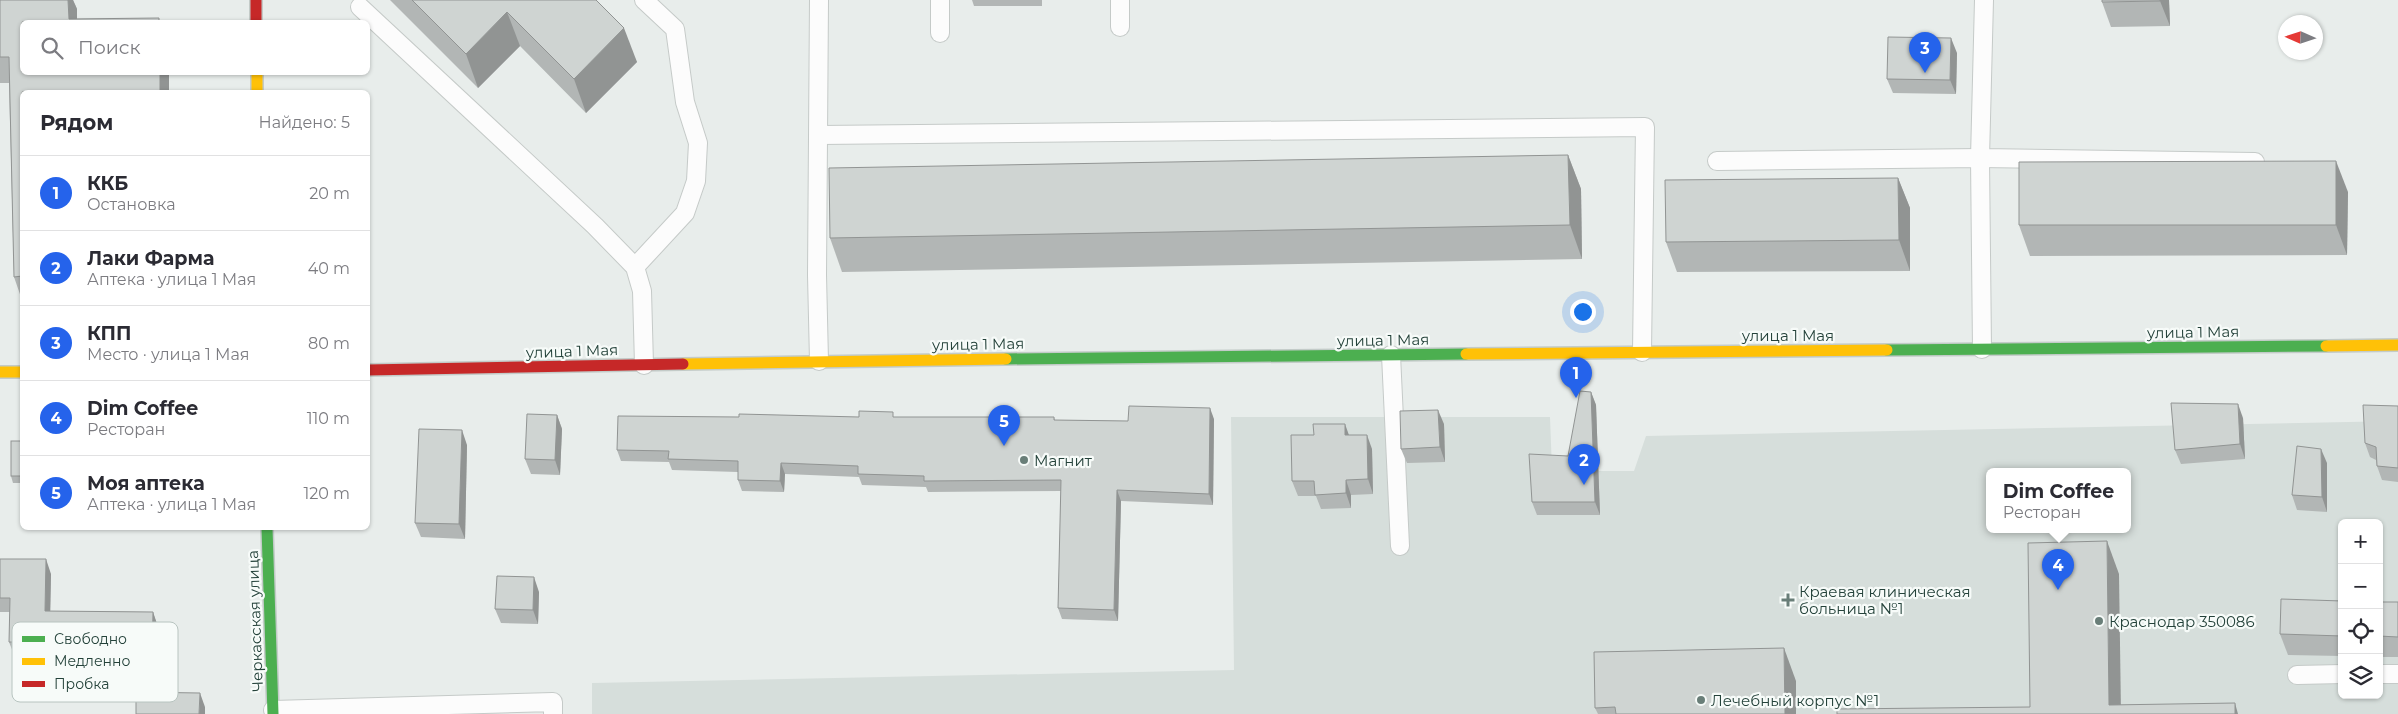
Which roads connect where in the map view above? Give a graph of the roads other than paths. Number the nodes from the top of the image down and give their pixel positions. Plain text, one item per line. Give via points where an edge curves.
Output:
1 (256, 0) edge
2 (644, 0) edge
3 (820, 0) edge
4 (940, 0) edge
5 (1120, 0) edge
6 (1984, 0) edge
7 (360, 7) dead end
8 (256, 20) edge
9 (1120, 27) dead end
10 (940, 34) dead end
11 (257, 75) edge
12 (257, 90) edge
13 (820, 134) junction
14 (1980, 158) junction
15 (1717, 161) dead end
16 (2274, 162) edge
17 (635, 267) junction
18 (2398, 345) edge
19 (1982, 349) junction
20 (1642, 352) junction
21 (1391, 355) junction
22 (819, 361) junction
23 (644, 365) junction
24 (370, 370) edge
25 (0, 372) edge
26 (20, 372) edge
27 (267, 530) edge
28 (1400, 546) dead end
29 (2338, 674) edge
30 (2383, 674) edge
31 (2398, 674) edge
32 (2297, 675) dead end
33 (273, 712) edge
34 (553, 714) edge

1 - 8 street
2 - 17 lane via 675,29 685,102 698,143 696,181 685,213
3 - 13 lane
4 - 10 lane
5 - 9 lane
6 - 14 lane
7 - 17 lane
11 - 12 street
13 - 20 lane via 1645,127
13 - 22 lane
14 - 15 lane
14 - 16 lane
14 - 19 lane
17 - 23 lane via 642,291
18 - 19 street, улица 1 Мая
19 - 20 street, улица 1 Мая
20 - 21 street, улица 1 Мая
21 - 22 street, улица 1 Мая
21 - 28 lane
22 - 23 street, улица 1 Мая
23 - 24 street, улица 1 Мая
25 - 26 street
27 - 33 street, Черкасская улица
29 - 32 lane
30 - 31 lane
33 - 34 lane via 553,702

